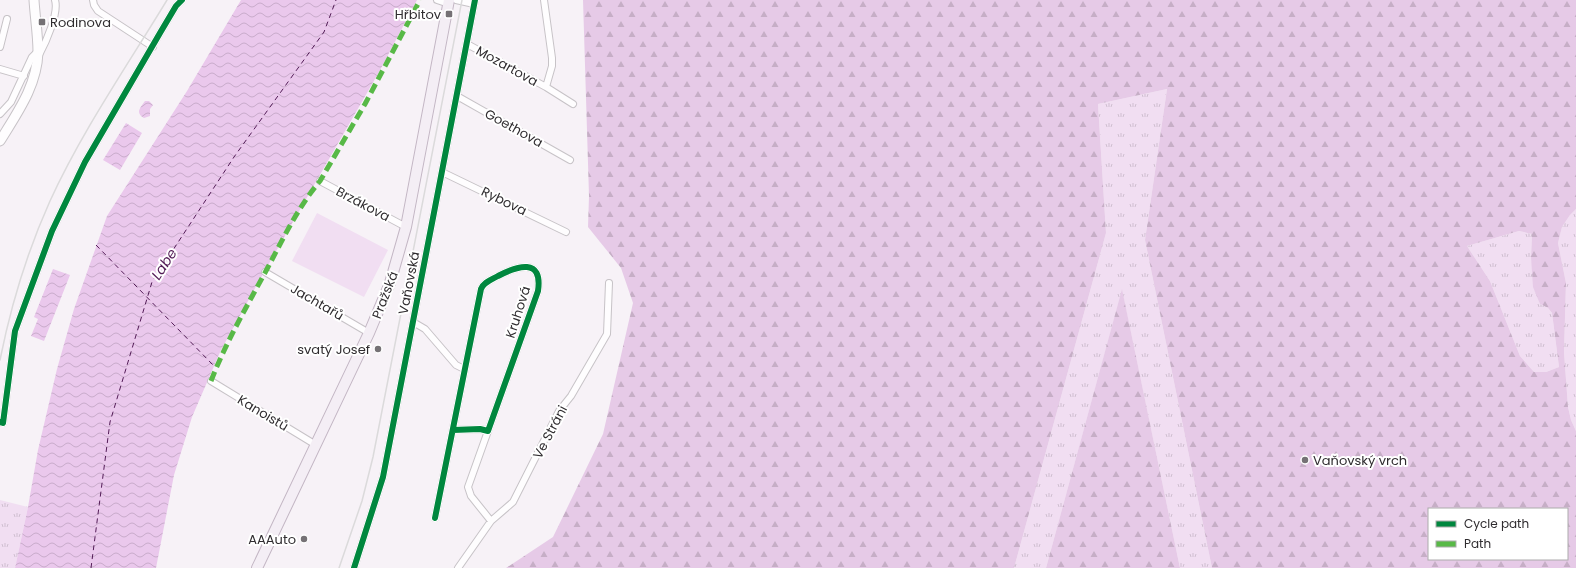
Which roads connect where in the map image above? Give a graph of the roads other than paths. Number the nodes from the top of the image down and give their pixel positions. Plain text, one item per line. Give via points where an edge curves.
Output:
1 (34, 0) edge
2 (55, 0) edge
3 (93, 0) edge
4 (182, 0) edge
5 (437, 0) edge
6 (544, 0) edge
7 (451, 1) edge
8 (475, 2) edge
9 (7, 19) dead end
10 (467, 44) junction
11 (0, 47) edge
12 (153, 47) junction
13 (38, 54) junction
14 (0, 69) edge
15 (24, 76) junction
16 (546, 87) junction
17 (457, 96) junction
18 (573, 104) dead end
19 (0, 114) edge
20 (0, 141) edge
21 (570, 160) dead end
22 (442, 172) junction
23 (320, 181) dead end
24 (406, 226) junction
25 (566, 232) dead end
26 (265, 272) dead end
27 (609, 283) dead end
28 (413, 322) junction
29 (369, 333) junction
30 (464, 369) junction
31 (211, 381) dead end
32 (2, 422) edge
33 (453, 430) junction
34 (488, 431) junction
35 (316, 445) junction
36 (435, 518) dead end
37 (491, 521) junction
38 (257, 568) edge
39 (354, 568) edge
40 (458, 568) edge

1 - 13 main road
2 - 13 street via 55,13 46,42
3 - 12 street via 94,5 102,13
4 - 12 street
5 - 7 street
6 - 16 street, Mozartova via 552,58
7 - 8 street
7 - 24 main road, Pražská
8 - 10 street, Vaňovská
9 - 11 street
10 - 16 street, Mozartova
10 - 17 street, Vaňovská
12 - 32 street via 85,162 52,231 15,331
13 - 15 street via 32,57
13 - 20 main road via 32,85
14 - 15 street
15 - 19 street via 11,102
16 - 18 street, Mozartova
17 - 21 street, Goethova
17 - 22 street, Vaňovská
22 - 25 street, Rybova
22 - 28 street, Vaňovská
23 - 24 street, Brzákova
24 - 29 main road, Pražská via 390,283
26 - 29 street, Jachtařů
27 - 37 street, Ve Stráni via 607,334 559,411 513,502
28 - 30 street via 425,329 456,365
28 - 39 street, Vaňovská via 383,477
29 - 35 main road, Pražská
30 - 33 street, Kruhová
30 - 34 street, Kruhová via 482,285 516,267 527,266 533,269 538,277 538,291
31 - 35 street, Kanoistů
33 - 34 street
33 - 36 street, Kruhová
34 - 37 street, Kruhová via 468,487 471,496
35 - 38 main road, Pražská
37 - 40 street, Ve Stráni

